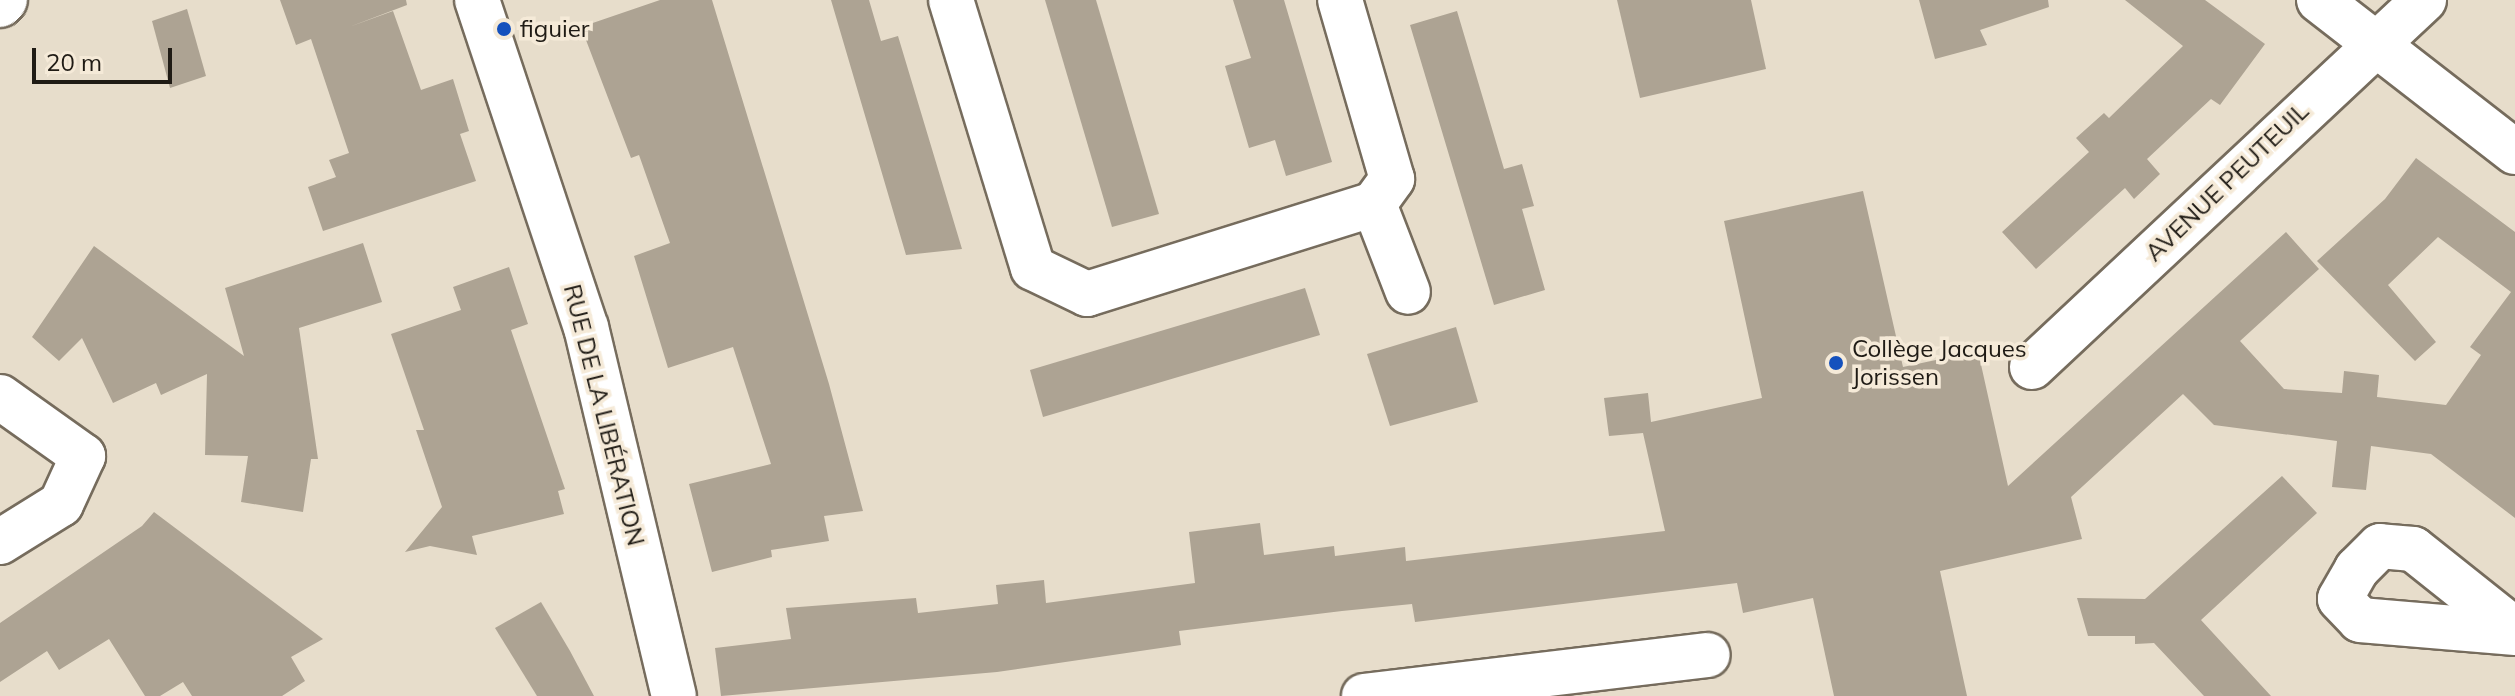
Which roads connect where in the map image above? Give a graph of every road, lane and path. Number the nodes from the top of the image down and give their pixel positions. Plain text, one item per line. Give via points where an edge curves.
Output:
1 (5, 0) edge
2 (477, 0) edge
3 (951, 0) edge
4 (1340, 0) edge
5 (2319, 0) edge
6 (2424, 0) edge
7 (0, 5) edge
8 (2372, 44) junction
9 (2515, 152) edge
10 (1374, 204) junction
11 (1408, 292) dead end
12 (2032, 367) dead end
13 (0, 397) edge
14 (0, 542) edge
15 (1708, 655) dead end
16 (674, 696) edge
17 (1364, 696) edge

1 - 7 street
2 - 16 street, RUE DE LA LIBÉRATION via 586,327
3 - 10 street via 1033,268 1087,294
4 - 10 street via 1392,179
5 - 8 street
6 - 8 street, AVENUE PEUTEUIL
8 - 9 street
8 - 12 street, AVENUE PEUTEUIL
10 - 11 street
13 - 14 street via 83,456 61,504
15 - 17 street

